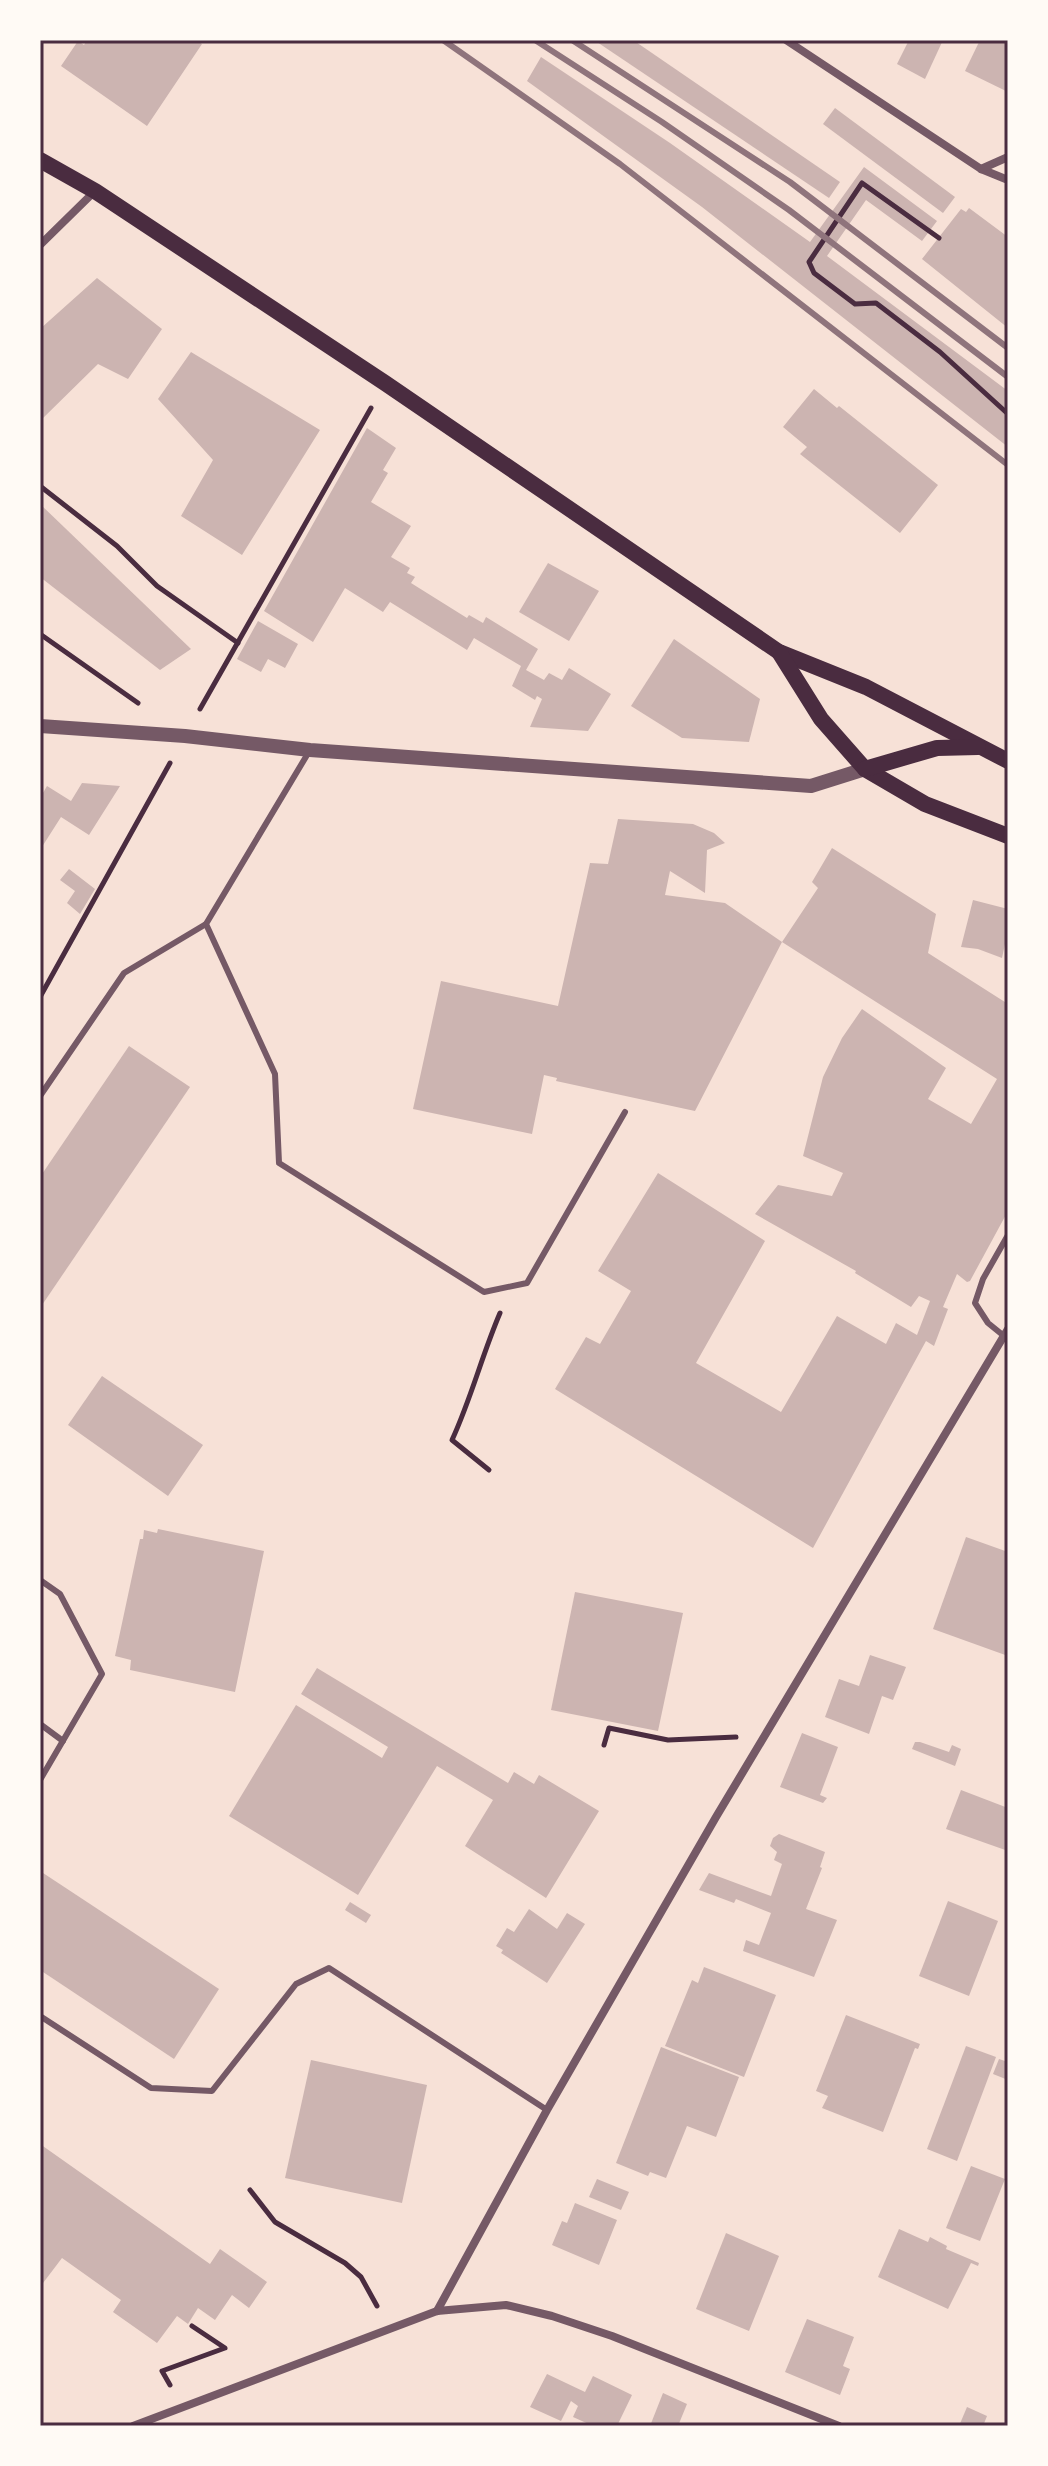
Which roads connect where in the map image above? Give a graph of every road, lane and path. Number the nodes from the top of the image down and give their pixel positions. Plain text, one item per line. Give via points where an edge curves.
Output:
1 (786, 40) edge
2 (1008, 157) edge
3 (40, 160) edge
4 (981, 169) junction
5 (1008, 180) edge
6 (95, 191) junction
7 (939, 238) dead end
8 (40, 245) edge
9 (385, 383) junction
10 (1008, 414) edge
11 (40, 486) edge
12 (40, 634) edge
13 (238, 643) junction
14 (779, 652) junction
15 (40, 726) edge
16 (185, 736) junction
17 (980, 747) junction
18 (310, 750) junction
19 (1008, 761) edge
20 (865, 769) junction
21 (1008, 836) edge
22 (206, 924) junction
23 (40, 997) edge
24 (40, 1096) edge
25 (625, 1112) dead end
26 (1008, 1235) edge
27 (511, 1286) junction
28 (1006, 1332) edge
29 (489, 1470) dead end
30 (40, 1580) edge
31 (40, 1724) edge
32 (741, 1737) dead end
33 (63, 1741) junction
34 (604, 1745) dead end
35 (40, 1780) edge
36 (40, 2016) edge
37 (547, 2110) junction
38 (250, 2190) dead end
39 (377, 2306) dead end
40 (437, 2311) junction
41 (192, 2326) dead end
42 (171, 2386) dead end
43 (133, 2426) edge
44 (839, 2426) edge

1 - 4 street
2 - 4 street
3 - 6 main road
4 - 5 street
6 - 8 street
6 - 9 main road
7 - 10 path via 862,183 809,262 814,273 855,304 876,303
9 - 13 path
9 - 14 main road
11 - 13 path via 117,546 157,586
12 - 16 path
13 - 16 path
14 - 17 main road via 866,687
14 - 20 main road via 821,719
15 - 16 street
16 - 18 street
16 - 23 path
17 - 19 main road
17 - 20 main road via 937,748
18 - 20 street via 811,786
18 - 22 lane
20 - 21 main road via 925,804
22 - 24 lane via 124,973
22 - 27 lane via 275,1074 279,1163 484,1292
25 - 27 lane via 527,1283
26 - 28 lane via 975,1303 988,1323
27 - 29 path via 452,1440
28 - 37 street
30 - 33 lane via 60,1594 102,1674
31 - 33 lane
32 - 34 path via 668,1740 609,1728
33 - 35 lane
36 - 37 lane via 151,2088 212,2091 296,1984 329,1968
37 - 40 street
38 - 39 path via 275,2222 361,2277
40 - 43 street
40 - 44 street via 506,2305 552,2316
41 - 42 path via 225,2348 162,2371

